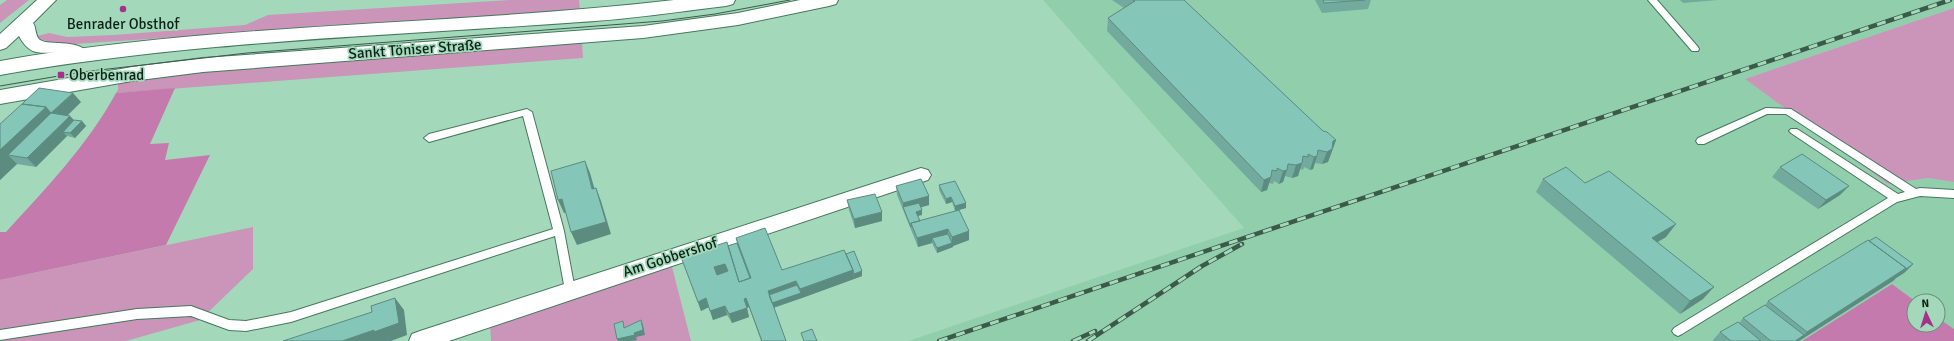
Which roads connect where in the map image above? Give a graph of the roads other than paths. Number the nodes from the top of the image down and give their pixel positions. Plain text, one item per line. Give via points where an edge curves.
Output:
1 (36, 0) edge
2 (47, 0) edge
3 (726, 0) edge
4 (829, 0) edge
5 (1652, 0) edge
6 (23, 24) junction
7 (0, 29) edge
8 (0, 44) edge
9 (1695, 49) dead end
10 (81, 55) junction
11 (0, 68) edge
12 (0, 97) edge
13 (1794, 131) dead end
14 (429, 138) dead end
15 (1701, 141) dead end
16 (921, 175) dead end
17 (1915, 194) junction
18 (1954, 194) edge
19 (1896, 198) junction
20 (559, 231) junction
21 (570, 290) junction
22 (1678, 331) dead end
23 (0, 335) edge
24 (420, 341) edge

1 - 7 street
2 - 6 street
3 - 10 main road, Sankt Töniser Straße via 604,14 224,39
4 - 12 main road, Sankt Töniser Straße via 738,19 675,28 203,65 132,74
5 - 9 lane
6 - 8 street
6 - 10 street via 27,27 29,39 36,45 69,49
10 - 11 main road, Sankt Töniser Straße
13 - 19 lane
14 - 20 lane via 527,112
15 - 17 lane via 1766,111 1788,111
16 - 21 street, Am Gobbershof
17 - 18 lane
17 - 19 lane
19 - 22 lane
20 - 21 lane
20 - 23 lane via 291,317 246,326 229,325 191,311 136,314
21 - 24 street, Am Gobbershof

